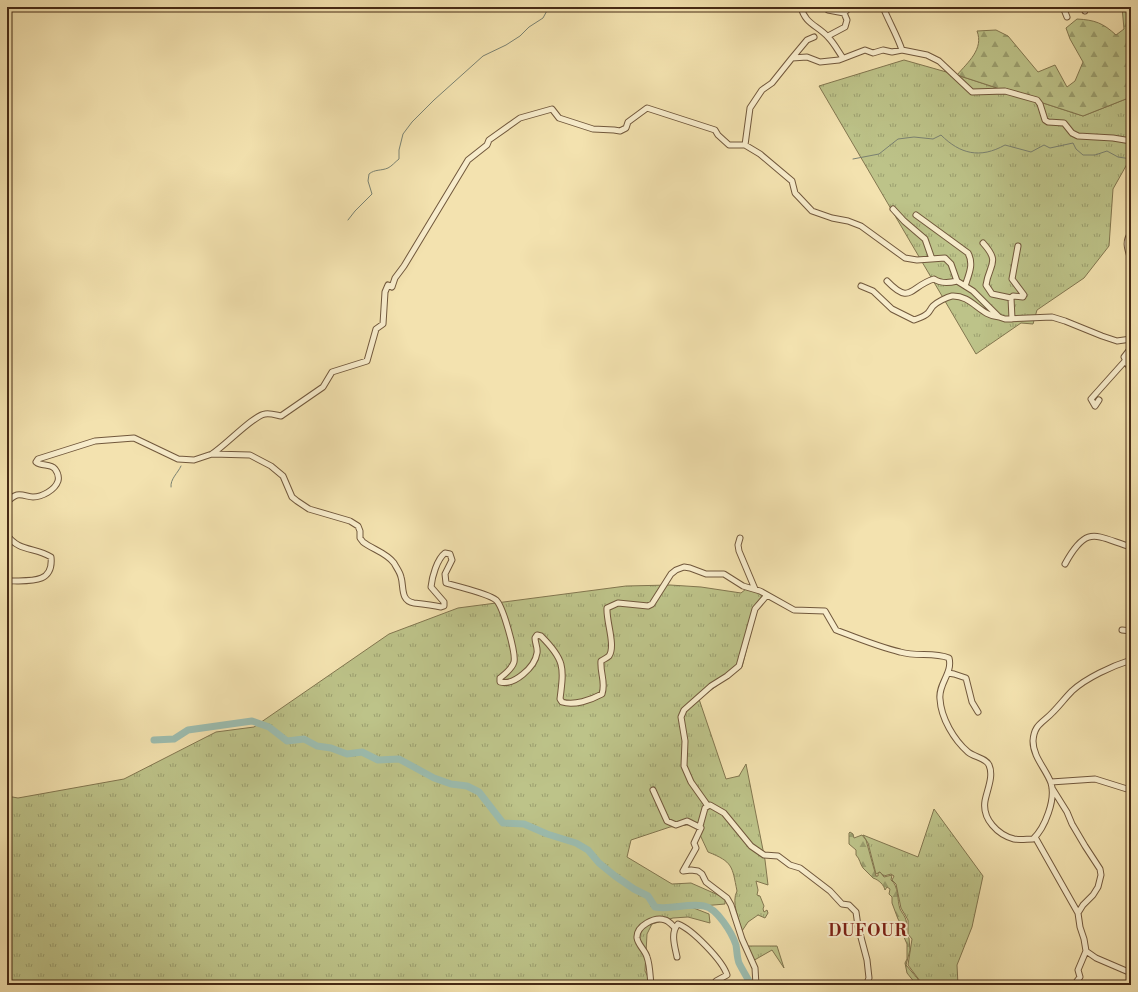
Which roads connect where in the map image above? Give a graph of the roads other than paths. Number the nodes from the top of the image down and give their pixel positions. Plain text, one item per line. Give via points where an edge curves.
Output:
1 (801, 7) edge
2 (850, 7) edge
3 (883, 7) edge
4 (1063, 7) edge
5 (828, 10) dead end
6 (844, 13) junction
7 (1067, 17) dead end
8 (828, 36) junction
9 (814, 37) dead end
10 (902, 50) junction
11 (792, 58) junction
12 (843, 58) junction
13 (1131, 141) edge
14 (745, 145) junction
15 (893, 209) dead end
16 (916, 216) dead end
17 (1131, 233) edge
18 (983, 243) dead end
19 (1018, 246) dead end
20 (932, 259) junction
21 (1131, 260) edge
22 (887, 281) dead end
23 (957, 281) junction
24 (861, 286) dead end
25 (965, 286) junction
26 (1011, 298) junction
27 (999, 317) junction
28 (1012, 319) junction
29 (1131, 339) edge
30 (1131, 348) edge
31 (1126, 362) junction
32 (1131, 371) edge
33 (1099, 400) dead end
34 (212, 454) junction
35 (7, 502) edge
36 (7, 534) edge
37 (740, 538) dead end
38 (1131, 547) edge
39 (1065, 564) dead end
40 (7, 581) edge
41 (755, 589) junction
42 (767, 595) junction
43 (1122, 630) dead end
44 (1131, 631) edge
45 (1131, 660) edge
46 (948, 673) junction
47 (978, 712) dead end
48 (1051, 782) junction
49 (1052, 788) junction
50 (1131, 788) edge
51 (653, 790) dead end
52 (708, 806) junction
53 (701, 828) junction
54 (1035, 837) junction
55 (1078, 913) junction
56 (675, 928) junction
57 (1086, 951) junction
58 (677, 957) dead end
59 (1131, 973) edge
60 (867, 983) dead end
61 (651, 985) edge
62 (718, 985) edge
63 (756, 985) edge
64 (1074, 985) edge

1 - 8 street via 808,21
2 - 6 street
3 - 10 street
4 - 7 street
5 - 6 street
6 - 8 street via 847,20 845,27
8 - 12 street
9 - 11 street via 807,40
10 - 12 street via 873,53 865,50
10 - 13 street via 927,55 939,62 972,92 1005,91 1037,100 1045,120 1064,123 1072,134
11 - 12 street via 807,57 820,62
11 - 14 street via 772,83 762,90 750,108
14 - 20 street via 792,181 795,193 812,212 861,226 905,258
14 - 34 street via 729,145 714,130 647,108 620,131 593,129 559,118 552,109 520,118 489,140 487,146 468,160 395,278 392,287 388,285 383,324 376,329 367,361 332,372 323,387 281,416 260,415
15 - 20 street via 925,239
16 - 25 street via 968,253 971,262
17 - 21 street via 1127,247
18 - 26 street via 991,251 993,264 986,285 992,294
19 - 26 street via 1012,279 1024,294 1023,297
20 - 23 street via 949,260
22 - 23 street via 895,289 906,294 934,279 948,283
23 - 25 street
24 - 27 street via 873,291 892,309 914,320 928,313 936,303 951,296 965,298 985,313
25 - 27 street
26 - 28 street
27 - 28 street
28 - 29 street via 1052,317 1117,341
30 - 31 street via 1124,356
31 - 32 street
31 - 33 street via 1091,399 1095,406
34 - 35 street via 194,460 178,459 134,438 95,441 38,459 36,462 39,465 50,465 56,470 59,478 56,486 42,496 20,494
34 - 41 street via 250,456 257,459 283,476 292,497 297,501 314,511 350,521 358,526 363,542 393,562 401,577 404,596 412,603 444,606 444,602 431,588 432,576 440,556 450,554 452,560 445,574 446,583 496,600 502,608 514,661 511,669 500,678 500,682 516,680 535,662 538,652 535,638 541,636 558,654 563,673 560,699 566,704 588,701 602,694 605,686 600,668 601,661 610,654 611,642 607,608 618,603 648,606 652,604 671,574 684,567 711,575 724,574 743,586
36 - 40 street via 21,547 51,557 52,566 41,579 30,582
37 - 41 street via 739,551
38 - 39 street via 1114,540 1087,537 1076,546
41 - 42 street
42 - 46 street via 794,610 825,611 836,630 881,646 911,655 939,654 949,658 951,665
42 - 52 street via 755,609 739,666 684,710 681,716 684,766 691,782
43 - 44 street
45 - 48 street via 1093,677 1073,690 1035,728 1033,742 1037,757
46 - 47 street via 966,678 972,702
46 - 54 street via 942,685 940,698 944,715 951,730 969,753 989,765 989,789 985,812 997,831 1015,839
48 - 49 street
48 - 50 street via 1095,779
49 - 54 street via 1048,814
49 - 55 street via 1100,869 1098,886
51 - 53 street via 667,821 676,825 687,821
52 - 53 street
52 - 60 street via 724,813 750,846 764,855 778,856 790,865 800,868 830,891 842,904 849,905 856,912 867,960
53 - 63 street via 694,843 696,848 683,871 698,871 706,882 727,898 755,968
54 - 55 street
55 - 57 street
56 - 58 street via 674,943
56 - 61 street via 666,920 658,919 639,930 636,935 647,957
56 - 62 street via 678,924 685,927 716,956 727,975 716,981
57 - 59 street
57 - 64 street via 1078,970 1080,977

